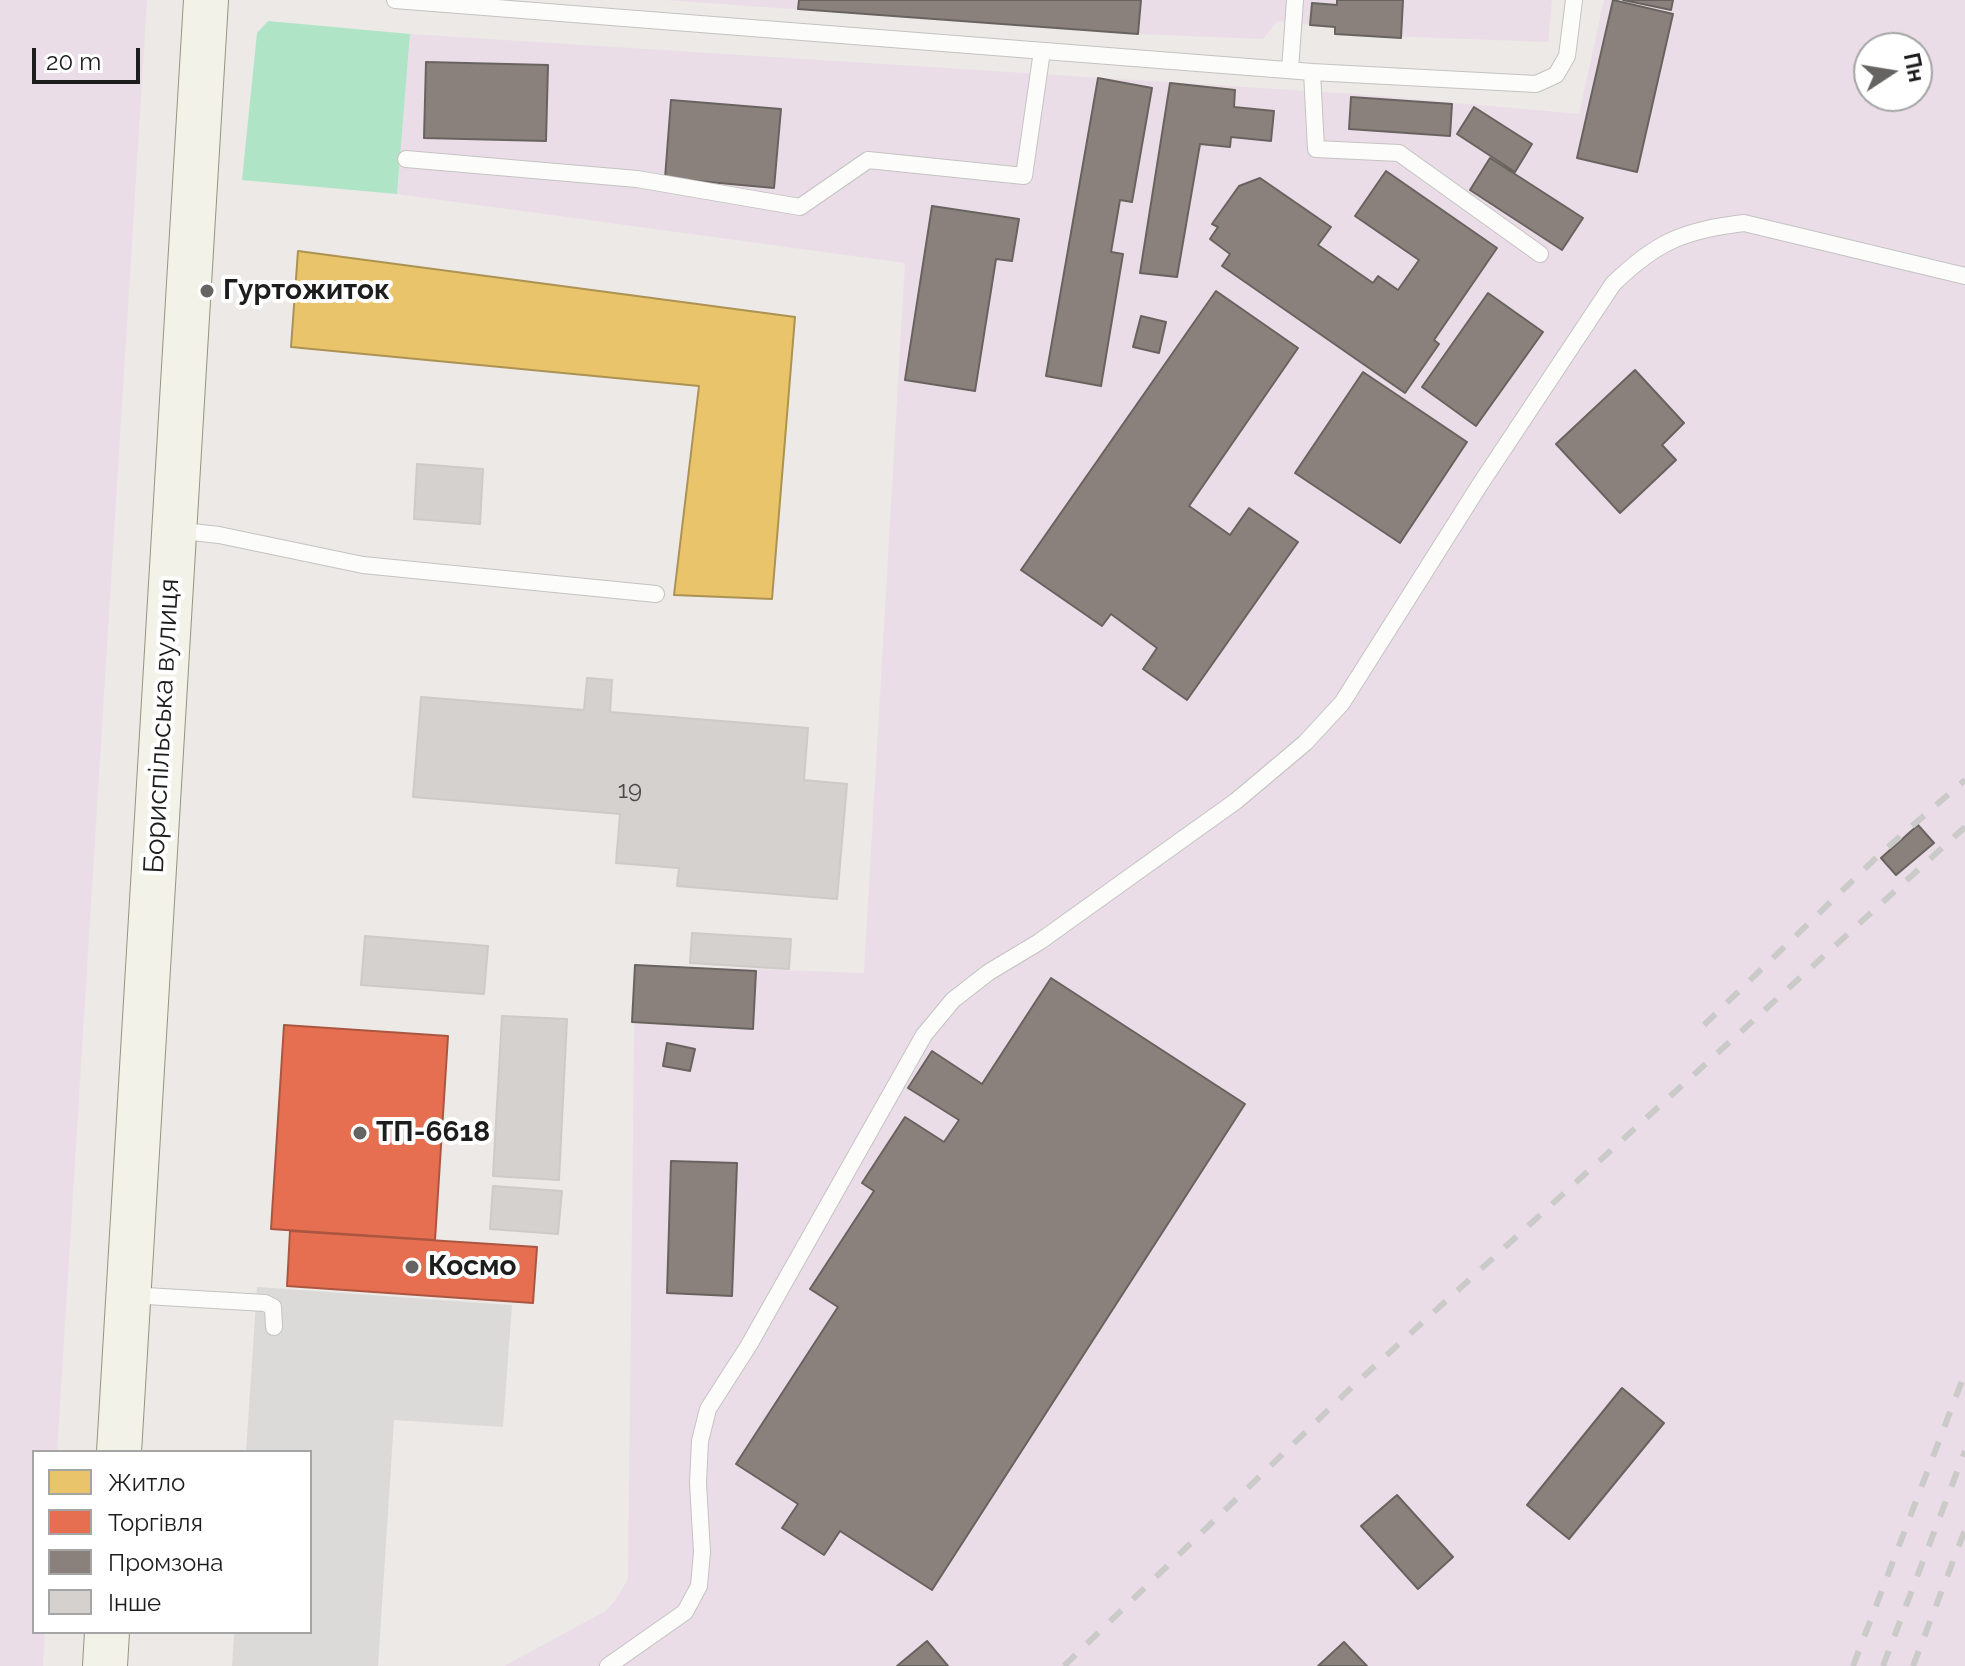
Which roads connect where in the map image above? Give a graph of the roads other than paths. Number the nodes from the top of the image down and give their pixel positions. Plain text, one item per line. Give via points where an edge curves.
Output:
1 (206, 0) edge
2 (395, 0) edge
3 (1295, 0) edge
4 (1574, 0) edge
5 (1042, 51) junction
6 (1290, 70) junction
7 (1312, 72) junction
8 (406, 159) dead end
9 (1540, 254) dead end
10 (1965, 276) edge
11 (173, 530) junction
12 (656, 594) dead end
13 (129, 1295) junction
14 (274, 1327) dead end
15 (119, 1450) edge
16 (107, 1634) edge
17 (105, 1666) edge
18 (608, 1666) edge

1 - 11 main road, Бориспільська вулиця
2 - 5 lane
3 - 6 lane
4 - 7 lane via 1567,56 1556,75 1536,84
5 - 6 lane
5 - 8 lane via 1024,176 868,160 800,207 637,179
6 - 7 lane
7 - 9 lane via 1316,149 1399,153
10 - 18 lane via 1744,223 1679,235 1639,259 1613,284 1342,703 1305,743 1236,801 989,972 953,1000 924,1035 708,1409 700,1441 699,1586 685,1612
11 - 12 lane via 363,565
11 - 13 main road, Бориспільська вулиця
13 - 14 lane via 265,1303 273,1307
13 - 15 main road, Бориспільська вулиця
16 - 17 main road

